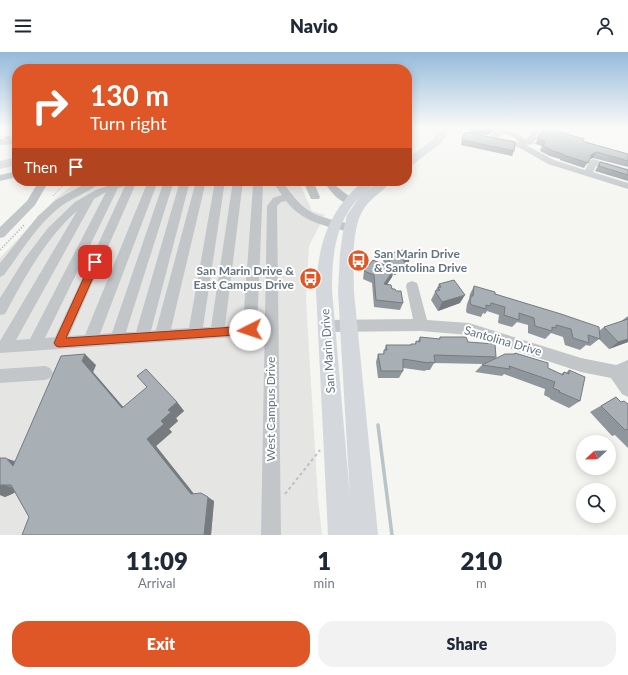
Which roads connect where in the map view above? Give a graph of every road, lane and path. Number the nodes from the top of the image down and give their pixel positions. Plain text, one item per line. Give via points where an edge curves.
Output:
1 (12, 151) edge
2 (425, 151) edge
3 (532, 151) edge
4 (0, 154) edge
5 (412, 160) edge
6 (12, 162) edge
7 (0, 165) edge
8 (628, 172) edge
9 (588, 174) junction
10 (12, 175) edge
11 (0, 178) edge
12 (41, 186) edge
13 (88, 186) edge
14 (117, 186) edge
15 (129, 186) edge
16 (151, 186) edge
17 (167, 186) edge
18 (184, 186) edge
19 (200, 186) edge
20 (219, 186) edge
21 (237, 186) edge
22 (258, 186) edge
23 (280, 186) edge
24 (310, 186) edge
25 (332, 186) edge
26 (365, 186) edge
27 (379, 186) edge
28 (628, 186) edge
29 (114, 187) junction
30 (287, 196) junction
31 (91, 197) junction
32 (315, 197) dead end
33 (349, 201) junction
34 (343, 227) junction
35 (0, 234) edge
36 (0, 272) edge
37 (412, 286) dead end
38 (0, 310) edge
39 (348, 325) junction
40 (421, 325) junction
41 (326, 326) junction
42 (217, 332) junction
43 (194, 334) junction
44 (162, 336) junction
45 (142, 337) junction
46 (117, 339) junction
47 (90, 341) junction
48 (59, 343) junction
49 (34, 345) junction
50 (2, 347) edge
51 (622, 369) edge
52 (45, 373) dead end
53 (0, 376) edge
54 (628, 389) edge
55 (334, 433) junction
56 (271, 511) junction
57 (271, 535) edge
58 (341, 535) edge
59 (365, 535) edge

1 - 4 highway
2 - 5 main road
3 - 9 street via 541,157
6 - 7 highway
8 - 9 street via 593,162
9 - 28 street
10 - 11 street
12 - 35 street via 30,203
13 - 36 street via 49,211 26,236
14 - 29 street
15 - 48 street
16 - 47 street
17 - 46 street
18 - 45 street
19 - 44 street
20 - 43 street
21 - 42 street
22 - 42 street via 250,330
23 - 30 street
24 - 32 street
25 - 33 street
26 - 33 main road, San Marin Drive
27 - 34 main road, San Marin Drive
29 - 31 street
29 - 49 street
30 - 34 street via 303,213 316,220
30 - 56 street, West Campus Drive via 272,206
31 - 38 street via 63,216 41,243
31 - 50 street
33 - 34 main road, San Marin Drive via 338,216
34 - 39 main road, San Marin Drive
34 - 41 main road, San Marin Drive via 326,256
37 - 40 street
39 - 40 street, Santolina Drive
39 - 41 street, Santolina Drive
39 - 59 main road, San Marin Drive
40 - 51 street, Santolina Drive via 469,329 581,365
41 - 55 main road, San Marin Drive
42 - 43 street
43 - 44 street
44 - 45 street
45 - 46 street
46 - 47 street
47 - 48 street
48 - 49 street
49 - 50 street
51 - 54 street
52 - 53 street
55 - 56 path
55 - 58 main road, San Marin Drive
56 - 57 street, West Campus Drive

